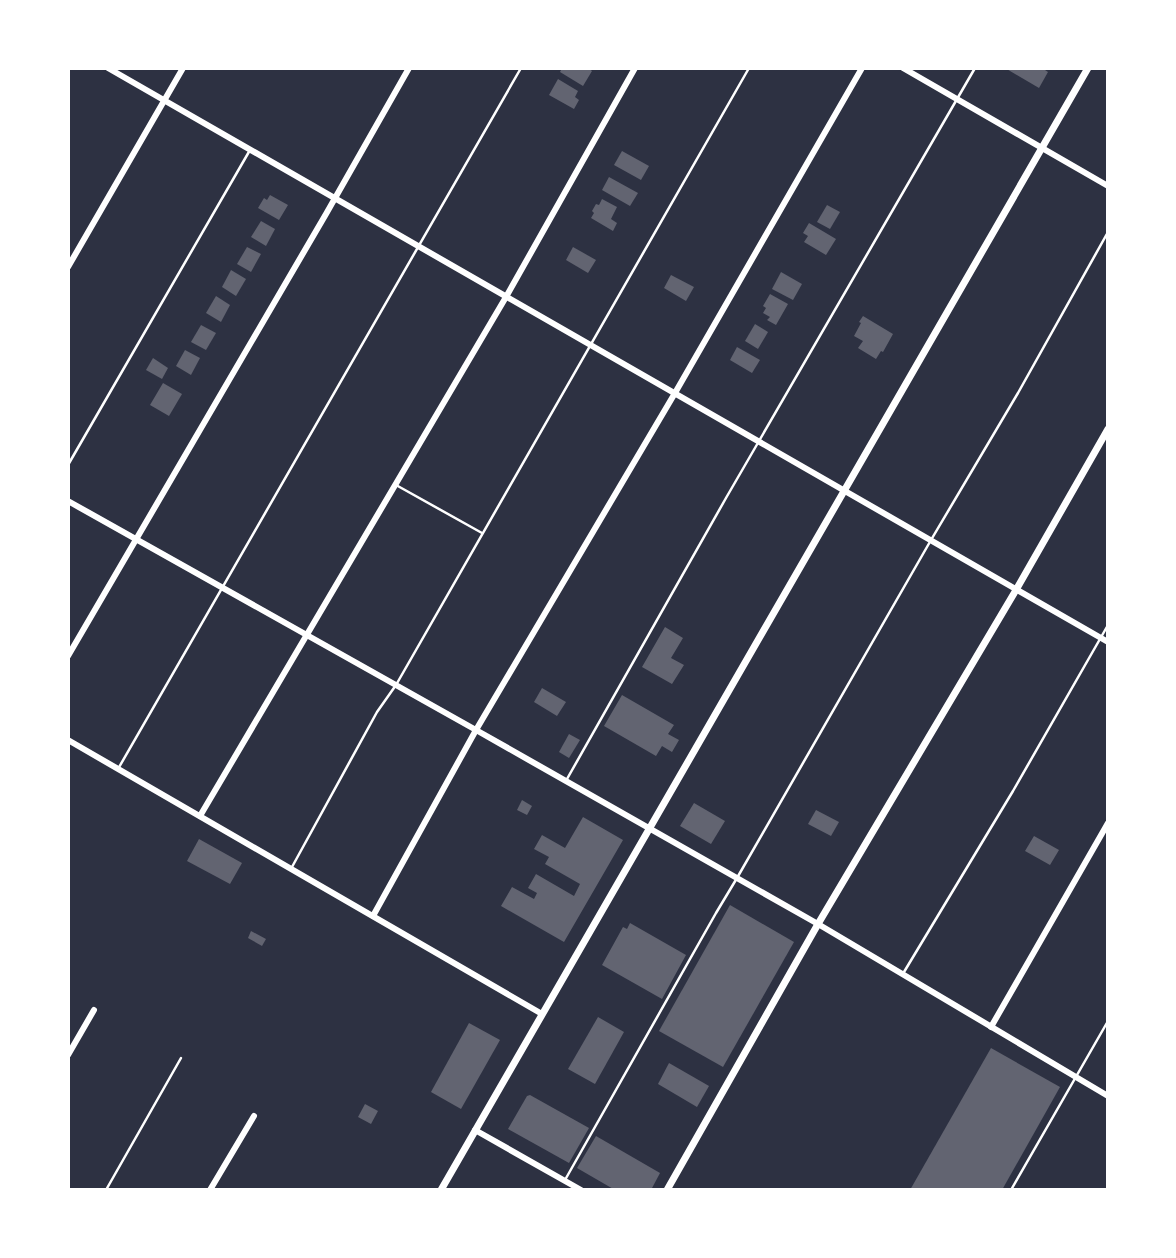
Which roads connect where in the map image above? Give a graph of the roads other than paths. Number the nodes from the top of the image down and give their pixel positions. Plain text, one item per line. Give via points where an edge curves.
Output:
1 (108, 68) edge
2 (183, 68) edge
3 (409, 68) edge
4 (521, 68) edge
5 (635, 68) edge
6 (749, 68) edge
7 (862, 68) edge
8 (903, 68) edge
9 (975, 68) edge
10 (1088, 68) edge
11 (164, 100) junction
12 (957, 100) junction
13 (1042, 149) junction
14 (250, 150) junction
15 (1108, 186) edge
16 (335, 200) junction
17 (1108, 232) edge
18 (418, 247) junction
19 (68, 267) edge
20 (506, 297) junction
21 (590, 345) junction
22 (675, 393) junction
23 (1108, 429) edge
24 (759, 441) junction
25 (68, 465) edge
26 (395, 484) junction
27 (845, 491) junction
28 (68, 501) edge
29 (482, 533) junction
30 (137, 540) junction
31 (931, 540) junction
32 (222, 588) junction
33 (1016, 590) junction
34 (1108, 625) edge
35 (306, 635) junction
36 (1101, 638) junction
37 (1108, 642) edge
38 (68, 656) edge
39 (396, 685) junction
40 (476, 730) junction
41 (68, 740) edge
42 (118, 769) junction
43 (566, 781) junction
44 (200, 816) junction
45 (1108, 823) edge
46 (649, 828) junction
47 (291, 869) junction
48 (737, 878) junction
49 (373, 916) junction
50 (818, 924) junction
51 (903, 975) junction
52 (94, 1010) dead end
53 (542, 1014) junction
54 (1108, 1021) edge
55 (990, 1027) junction
56 (68, 1055) edge
57 (181, 1058) dead end
58 (1076, 1078) junction
59 (1108, 1096) edge
60 (254, 1116) dead end
61 (475, 1130) junction
62 (565, 1181) junction
63 (106, 1190) edge
64 (210, 1190) edge
65 (441, 1190) edge
66 (581, 1190) edge
67 (667, 1190) edge
68 (1011, 1190) edge

1 - 11 street
2 - 11 street
3 - 16 street
4 - 18 lane
5 - 20 street
6 - 21 lane
7 - 22 street
8 - 12 street
9 - 12 lane
10 - 13 street
11 - 14 street
11 - 19 street
12 - 13 street
12 - 24 lane
13 - 15 street
13 - 27 street
14 - 16 street
14 - 25 lane
16 - 18 street
16 - 30 street
17 - 31 lane
18 - 20 street
18 - 32 lane
20 - 21 street
20 - 26 street
21 - 22 street
21 - 29 lane
22 - 24 street
22 - 40 street
23 - 33 street
24 - 27 street
24 - 43 lane
26 - 29 lane
26 - 35 street
27 - 31 street
27 - 46 street
28 - 30 street
29 - 39 lane
30 - 32 street
30 - 38 street
31 - 33 street
31 - 48 lane
32 - 35 street
32 - 42 lane
33 - 36 street
33 - 50 street
34 - 36 lane
35 - 39 street
35 - 44 street
36 - 37 street
36 - 51 lane
39 - 40 street
39 - 47 lane
40 - 43 street
40 - 49 street
41 - 42 street
42 - 44 street
43 - 46 street
44 - 47 street
45 - 55 street
46 - 48 street
46 - 53 street
47 - 49 street
48 - 50 street
48 - 62 lane
49 - 53 street
50 - 51 street
50 - 67 street
51 - 55 street
52 - 56 street
53 - 61 street
54 - 58 lane
55 - 58 street
57 - 63 lane
58 - 59 street
58 - 68 lane
60 - 64 street
61 - 62 street
61 - 65 street
62 - 66 street

